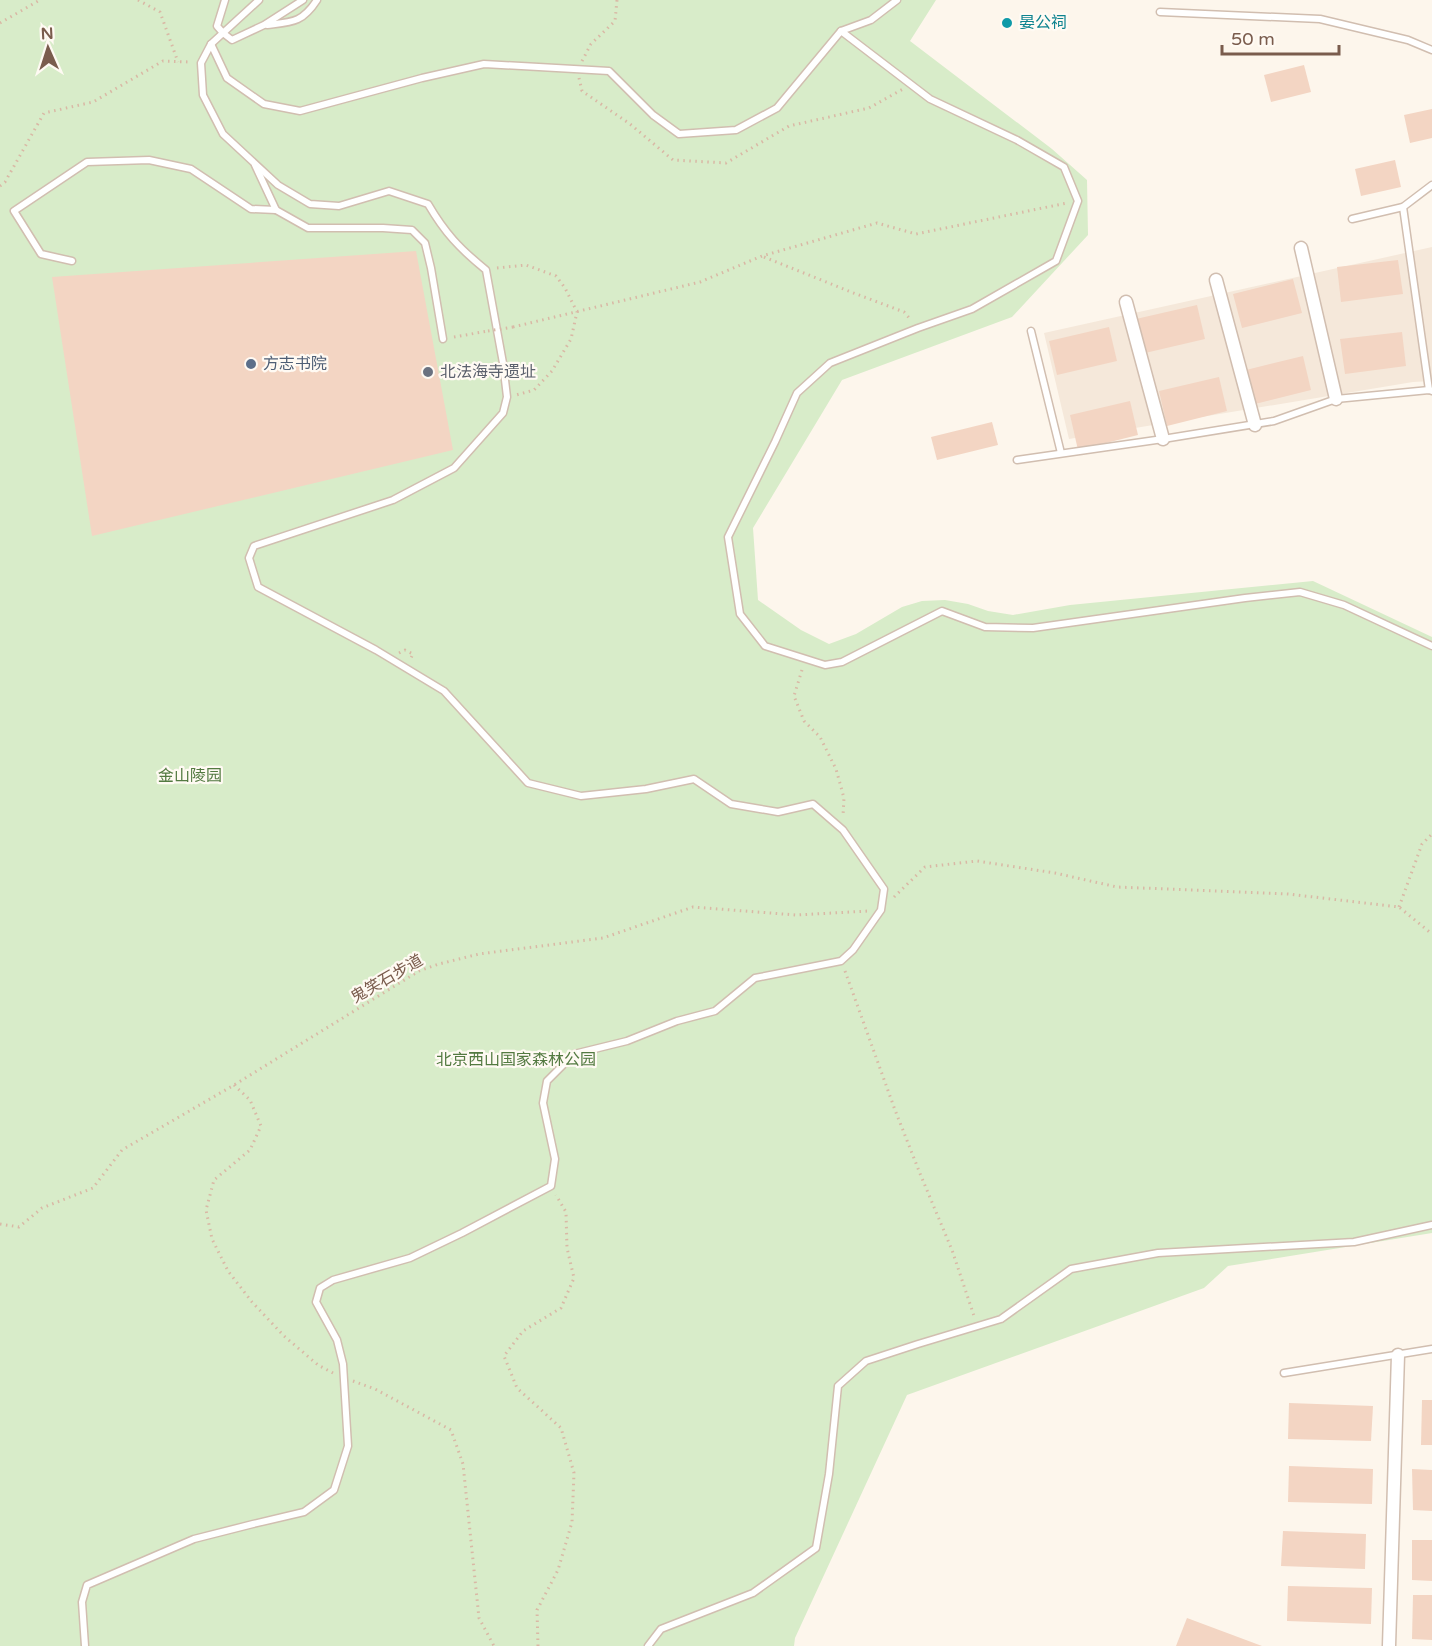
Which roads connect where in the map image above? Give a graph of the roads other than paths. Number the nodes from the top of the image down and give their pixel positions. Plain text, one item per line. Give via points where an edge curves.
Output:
1 (225, 0) edge
2 (258, 0) edge
3 (303, 0) edge
4 (316, 0) edge
5 (897, 0) edge
6 (1160, 12) dead end
7 (264, 26) junction
8 (841, 31) junction
9 (223, 33) junction
10 (211, 44) junction
11 (1432, 50) edge
12 (253, 161) junction
13 (1432, 185) edge
14 (1403, 207) junction
15 (276, 210) junction
16 (1352, 219) dead end
17 (1301, 248) dead end
18 (72, 261) dead end
19 (1216, 280) dead end
20 (1126, 302) dead end
21 (1031, 331) dead end
22 (443, 339) road end
23 (1430, 390) edge
24 (1336, 399) junction
25 (1255, 425) junction
26 (1163, 439) junction
27 (1062, 453) junction
28 (1017, 460) dead end
29 (1432, 646) edge
30 (1432, 1225) edge
31 (1432, 1349) edge
32 (1398, 1355) junction
33 (1284, 1373) dead end
34 (86, 1646) edge
35 (648, 1646) edge
36 (1389, 1646) edge

1 - 9 lane via 217,26
2 - 9 lane
3 - 7 lane
4 - 7 lane via 309,12 293,22
5 - 8 lane via 871,20
6 - 11 lane via 1320,19 1408,40
7 - 9 lane via 232,40
8 - 10 lane via 777,108 736,130 679,134 653,115 609,70 484,64 300,111 264,104 227,78
8 - 29 lane via 930,99 1064,167 1078,201 1056,261 972,309 830,363 797,393 728,537 740,614 765,646 825,665 842,662 942,611 985,627 1033,628 1300,592 1344,605
9 - 10 lane
10 - 12 lane via 201,63 203,95 223,134
12 - 15 lane
12 - 34 lane via 278,185 310,204 339,206 389,191 428,204 442,227 486,270 507,397 503,413 454,468 393,500 254,546 249,558 258,586 444,691 528,783 581,796 694,779 731,804 778,812 813,804 843,830 884,890 881,910 841,961 755,978 715,1011 627,1041 574,1054 547,1082 543,1103 555,1159 551,1186 410,1258 333,1280 320,1288 316,1302 337,1340 344,1364 348,1446 334,1490 304,1512 194,1539 87,1586 82,1602
13 - 14 lane
14 - 16 lane
14 - 23 lane
15 - 18 lane via 251,209 191,169 149,160 87,162 14,211 41,254
15 - 22 lane via 308,228 412,230 425,243
17 - 24 street
19 - 25 street
20 - 26 street
21 - 27 lane
23 - 24 lane
24 - 25 lane
25 - 26 lane
26 - 27 lane
27 - 28 lane
30 - 35 lane via 1354,1242 1158,1253 1071,1269 1001,1319 866,1361 838,1386 816,1548 753,1593 662,1629
31 - 32 lane
32 - 33 lane
32 - 36 street

